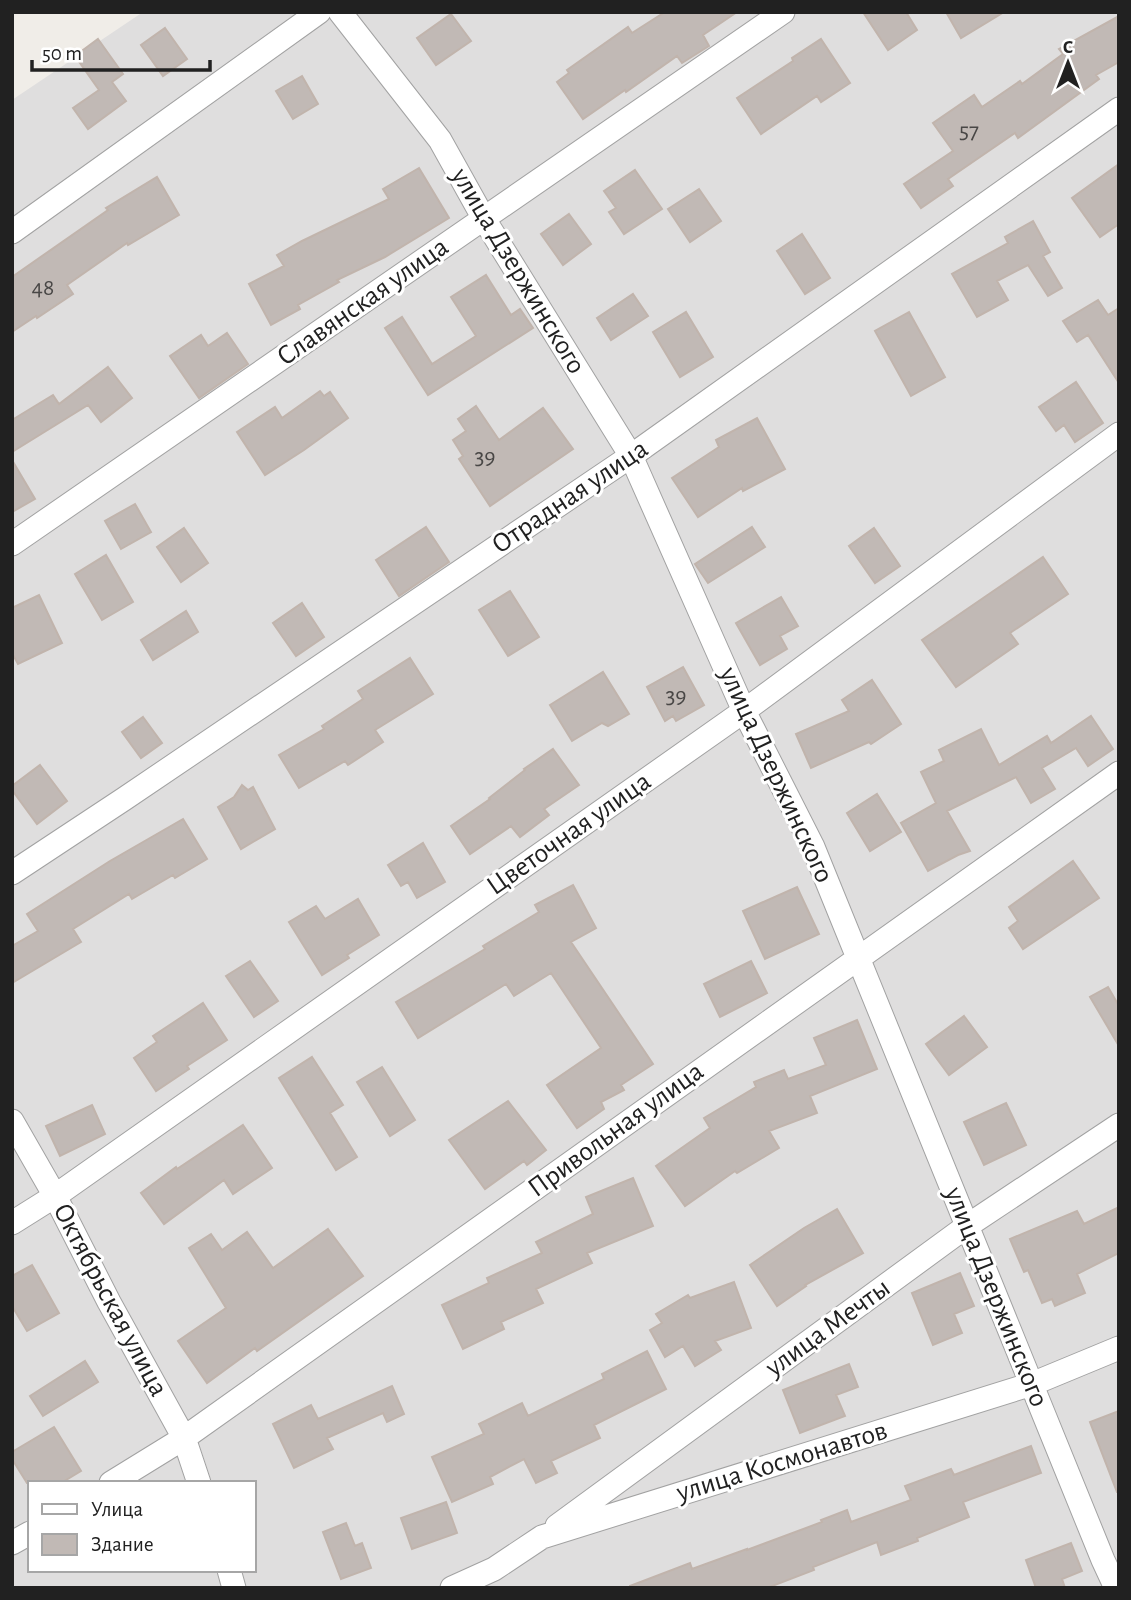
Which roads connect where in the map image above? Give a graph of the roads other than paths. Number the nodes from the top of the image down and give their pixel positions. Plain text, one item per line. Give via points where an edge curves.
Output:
1 (319, 12) edge
2 (340, 12) edge
3 (783, 12) edge
4 (1119, 109) edge
5 (484, 219) junction
6 (12, 232) edge
7 (1119, 434) edge
8 (631, 456) junction
9 (12, 544) edge
10 (744, 711) junction
11 (1119, 772) edge
12 (12, 873) edge
13 (857, 957) junction
14 (12, 1121) edge
15 (1119, 1125) edge
16 (55, 1196) junction
17 (12, 1223) edge
18 (967, 1226) junction
19 (1119, 1348) edge
20 (1032, 1384) junction
21 (184, 1438) junction
22 (114, 1481) edge
23 (199, 1481) edge
24 (28, 1533) edge
25 (542, 1537) junction
26 (12, 1543) edge
27 (452, 1588) edge
28 (1116, 1588) edge

1 - 6 street
2 - 5 street, улица Дзержинского via 440,140
3 - 5 street, Славянская улица
4 - 8 street, Отрадная улица
5 - 8 street, улица Дзержинского
5 - 9 street, Славянская улица
7 - 10 street, Цветочная улица
8 - 10 street, улица Дзержинского
8 - 12 street, Отрадная улица
10 - 13 street, улица Дзержинского via 813,847
10 - 16 street, Цветочная улица
11 - 13 street, Привольная улица
13 - 18 street, улица Дзержинского
13 - 21 street, Привольная улица
14 - 16 street, Октябрьская улица
15 - 18 street, улица Мечты
16 - 17 street, Цветочная улица
16 - 21 street, Октябрьская улица
18 - 20 street, улица Дзержинского
18 - 25 street, улица Мечты
19 - 20 street, улица Космонавтов
20 - 25 street, улица Космонавтов
20 - 28 street, улица Дзержинского
21 - 22 street, Привольная улица
21 - 23 street, Октябрьская улица
24 - 26 street
25 - 27 street, улица Космонавтов via 494,1569

